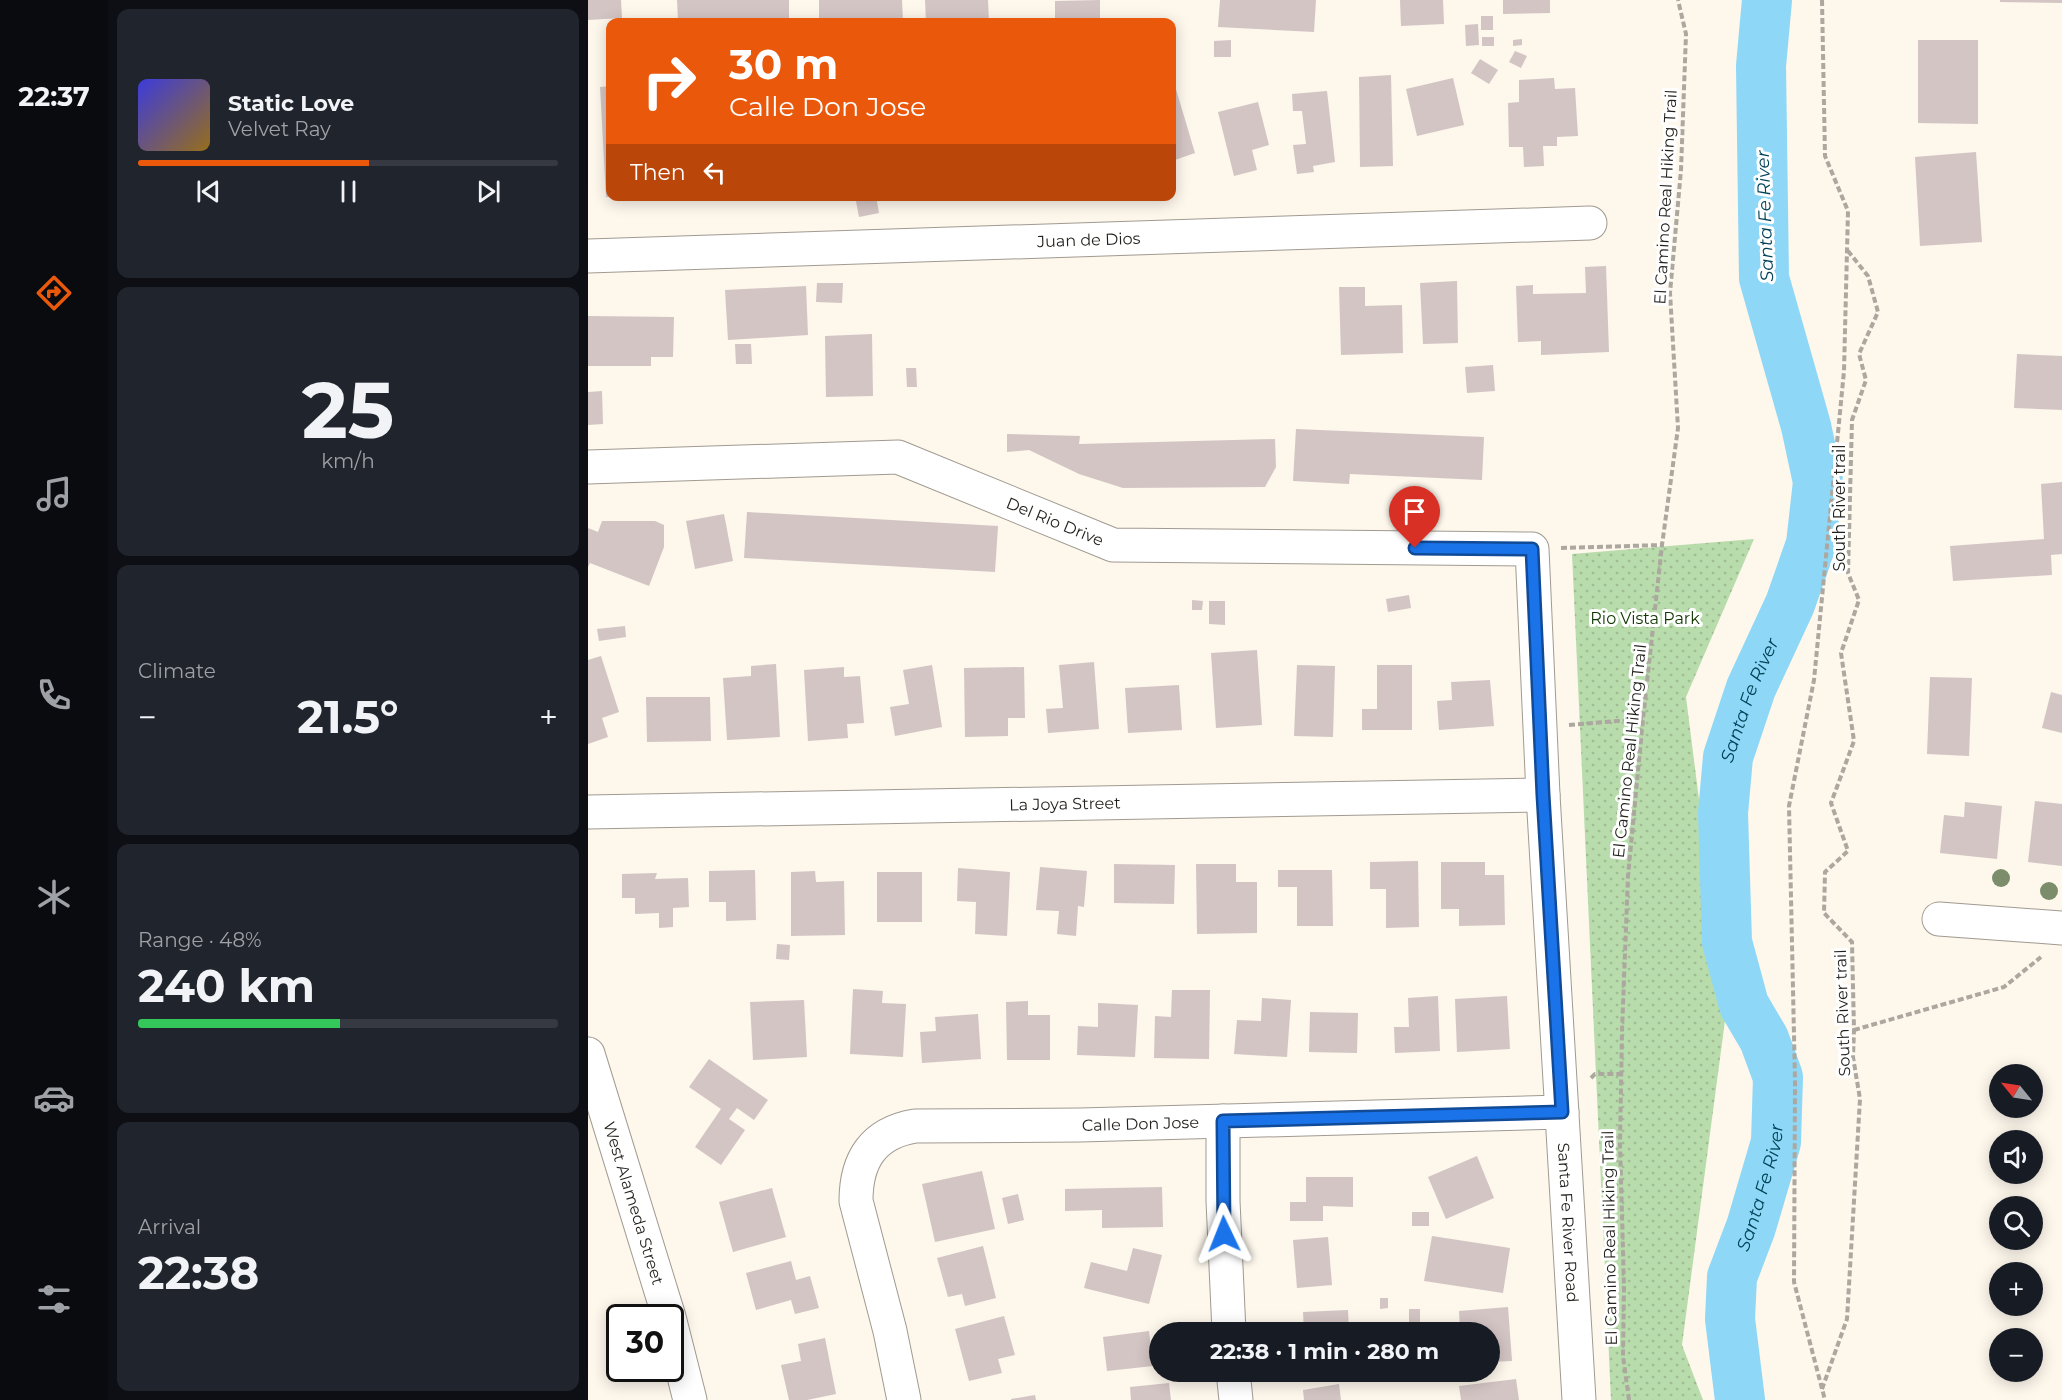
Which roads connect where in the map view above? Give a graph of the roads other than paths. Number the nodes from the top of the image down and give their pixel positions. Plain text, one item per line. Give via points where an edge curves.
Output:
1 (1590, 223) dead end
2 (588, 256) edge
3 (588, 467) edge
4 (1532, 549) joint
5 (1543, 795) junction
6 (588, 812) edge
7 (1939, 919) dead end
8 (2054, 940) edge
9 (588, 1054) edge
10 (1562, 1112) junction
11 (1223, 1121) junction
12 (665, 1304) edge
13 (1229, 1322) edge
14 (684, 1376) edge
15 (1234, 1382) edge
16 (690, 1400) edge
17 (904, 1400) edge
18 (1236, 1400) edge
19 (1579, 1400) edge

1 - 2 street, Juan de Dios
3 - 4 street, Del Rio Drive via 898,457 1113,545
4 - 5 street, Santa Fe River Road
5 - 6 street, La Joya Street
5 - 10 street, Santa Fe River Road
7 - 8 street
9 - 12 street, West Alameda Street
10 - 11 street, Calle Don Jose
10 - 19 street, Santa Fe River Road
11 - 13 street
11 - 17 street, Calle Don Jose via 915,1126 858,1142 856,1201
14 - 16 street, West Alameda Street
15 - 18 street

